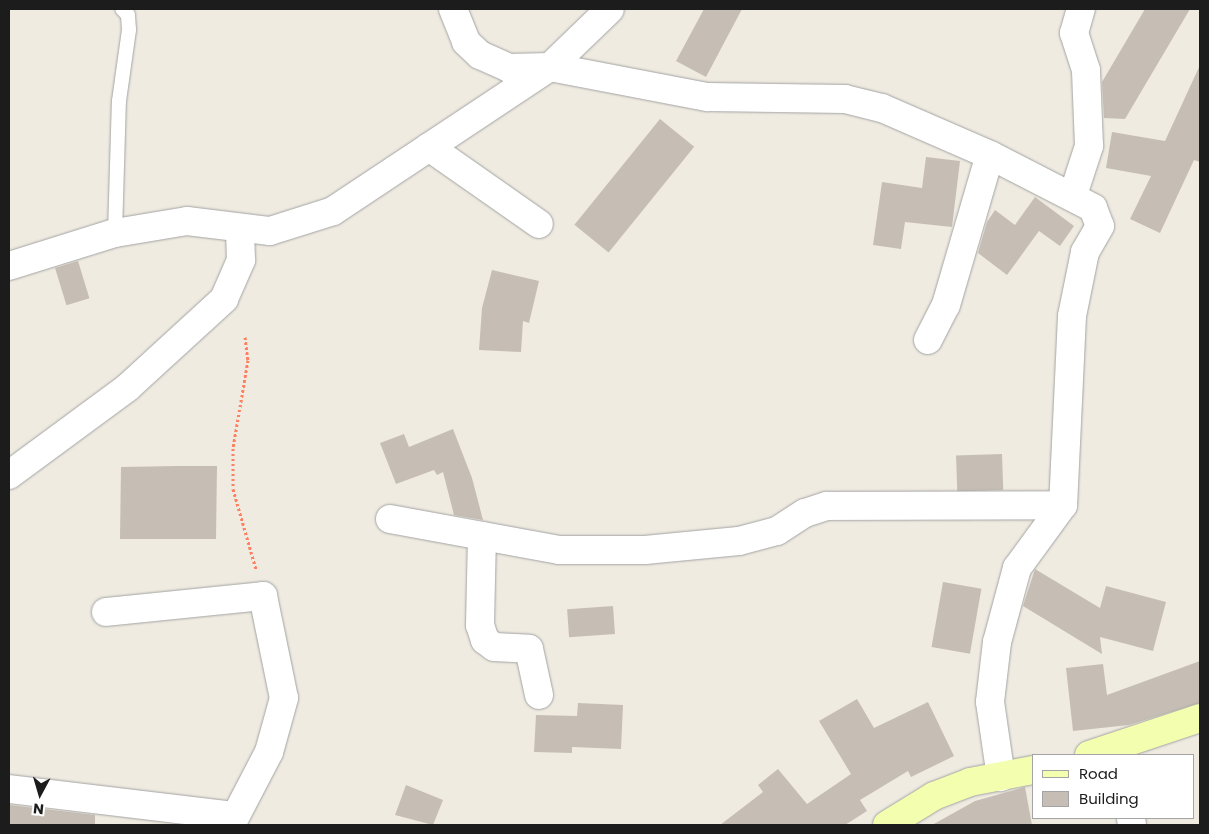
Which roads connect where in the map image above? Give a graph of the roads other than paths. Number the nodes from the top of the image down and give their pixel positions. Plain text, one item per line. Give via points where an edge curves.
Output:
1 (122, 9) edge
2 (453, 9) edge
3 (610, 9) edge
4 (1080, 9) edge
5 (550, 67) junction
6 (429, 148) junction
7 (990, 155) junction
8 (1073, 195) junction
9 (539, 224) dead end
10 (240, 228) junction
11 (115, 233) junction
12 (9, 266) edge
13 (928, 340) dead end
14 (9, 475) edge
15 (1063, 505) junction
16 (390, 519) dead end
17 (482, 536) junction
18 (106, 612) dead end
19 (539, 695) dead end
20 (1200, 718) edge
21 (1120, 751) edge
22 (1097, 754) edge
23 (1032, 770) edge
24 (1001, 777) junction
25 (9, 789) edge
26 (233, 821) edge
27 (886, 825) edge

1 - 11 lane via 128,15 129,30 119,101
2 - 5 street via 466,42 480,55 509,68
3 - 5 street
4 - 8 street via 1074,33 1086,70 1090,146
5 - 6 street
5 - 7 street via 708,97 845,99 882,108
6 - 9 street
6 - 10 street via 333,211 270,231
7 - 8 street
7 - 13 street via 946,305
8 - 15 street via 1093,208 1100,226 1085,252 1072,316
10 - 11 street via 187,221
10 - 14 street via 241,260 224,299 127,388
11 - 12 street
15 - 17 street via 827,506 805,513 777,531 739,541 645,550 558,550
15 - 24 street via 1017,568 998,642 990,702
16 - 17 street
17 - 19 street via 480,624 485,640 494,647 529,649
18 - 26 street via 264,596 284,698 269,752
20 - 21 main road
21 - 22 main road
23 - 24 main road
24 - 27 main road via 934,796
25 - 26 street

